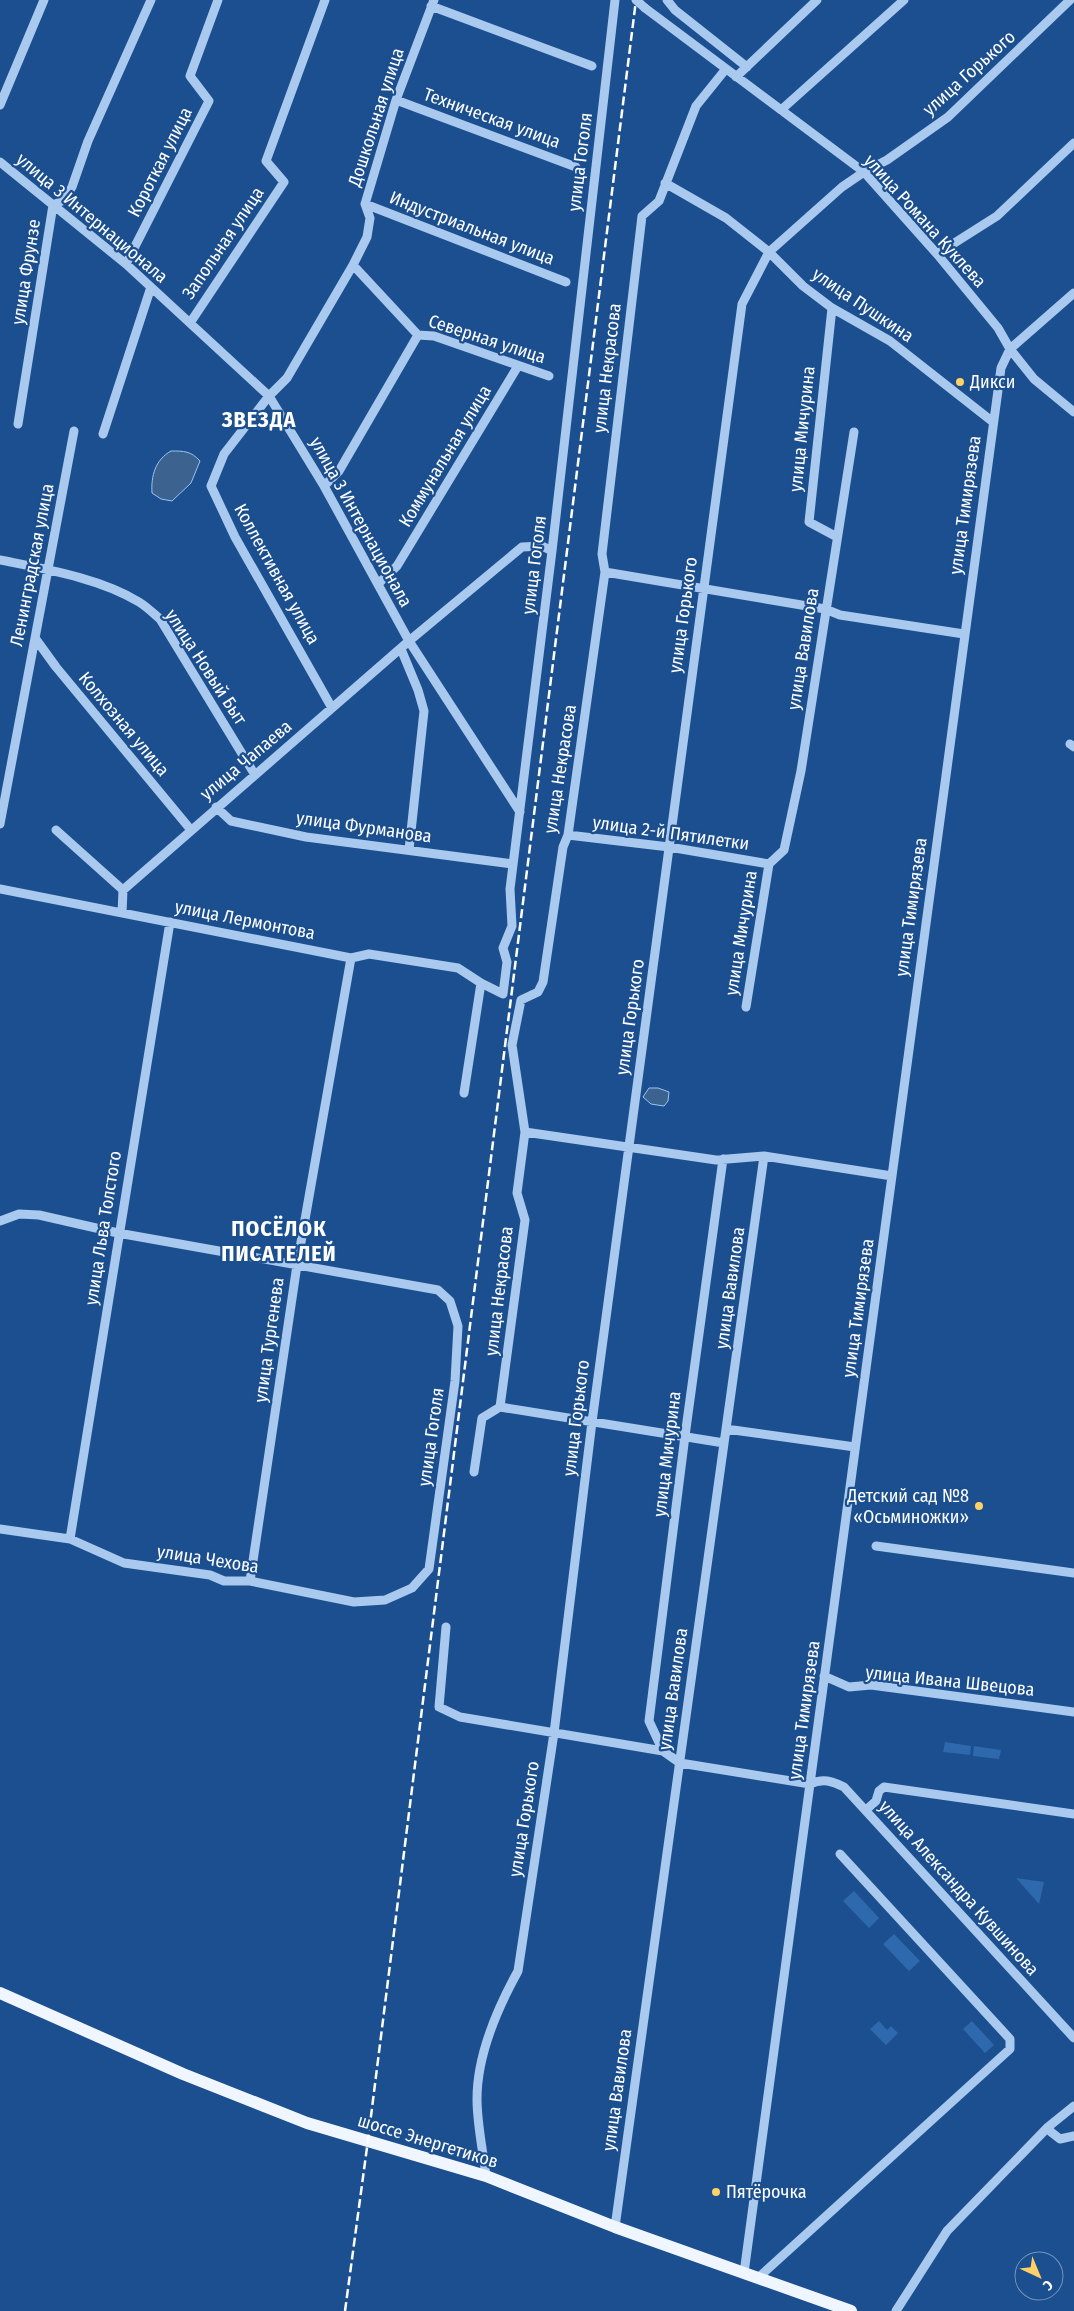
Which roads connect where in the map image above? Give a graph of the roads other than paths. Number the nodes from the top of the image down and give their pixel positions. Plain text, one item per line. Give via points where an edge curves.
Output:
1 (44, 0) edge
2 (151, 0) edge
3 (218, 0) edge
4 (325, 0) edge
5 (615, 0) edge
6 (636, 0) edge
7 (667, 0) edge
8 (817, 0) edge
9 (904, 0) edge
10 (1070, 0) edge
11 (432, 3) edge
12 (592, 66) dead end
13 (747, 67) junction
14 (725, 70) junction
15 (736, 77) junction
16 (396, 100) junction
17 (0, 105) edge
18 (780, 110) junction
19 (1074, 143) edge
20 (0, 162) edge
21 (576, 166) dead end
22 (864, 172) junction
23 (665, 183) junction
24 (365, 204) junction
25 (53, 205) junction
26 (769, 252) junction
27 (937, 254) junction
28 (126, 264) junction
29 (353, 265) junction
30 (566, 282) dead end
31 (151, 287) junction
32 (1074, 293) edge
33 (832, 308) junction
34 (190, 323) junction
35 (418, 335) junction
36 (1010, 349) junction
37 (518, 366) junction
38 (549, 376) dead end
39 (269, 396) junction
40 (1074, 412) edge
41 (993, 422) junction
42 (18, 424) dead end
43 (74, 431) dead end
44 (854, 432) dead end
45 (103, 434) dead end
46 (224, 454) joint
47 (324, 486) junction
48 (837, 537) junction
49 (552, 551) junction
50 (0, 560) edge
51 (48, 570) junction
52 (605, 572) junction
53 (378, 584) junction
54 (703, 589) junction
55 (825, 609) junction
56 (964, 634) junction
57 (35, 638) junction
58 (409, 641) junction
59 (401, 648) junction
60 (332, 708) junction
61 (255, 775) junction
62 (216, 807) junction
63 (520, 812) junction
64 (0, 824) edge
65 (56, 830) dead end
66 (191, 830) junction
67 (568, 835) junction
68 (669, 847) junction
69 (409, 850) junction
70 (513, 864) junction
71 (769, 864) junction
72 (0, 889) edge
73 (122, 890) junction
74 (122, 913) junction
75 (170, 922) junction
76 (351, 958) junction
77 (481, 983) junction
78 (746, 1007) dead end
79 (464, 1093) dead end
80 (525, 1132) junction
81 (628, 1148) junction
82 (764, 1156) junction
83 (723, 1159) junction
84 (892, 1176) junction
85 (0, 1221) edge
86 (118, 1233) junction
87 (297, 1265) junction
88 (500, 1407) junction
89 (592, 1422) junction
90 (726, 1429) junction
91 (685, 1436) junction
92 (724, 1443) junction
93 (855, 1447) junction
94 (474, 1472) dead end
95 (0, 1529) edge
96 (70, 1539) junction
97 (876, 1546) dead end
98 (1074, 1573) edge
99 (250, 1581) junction
100 (412, 1588) joint
101 (446, 1627) dead end
102 (824, 1676) junction
103 (1074, 1712) edge
104 (554, 1733) junction
105 (663, 1751) junction
106 (680, 1763) junction
107 (810, 1784) junction
108 (866, 1810) junction
109 (1074, 1814) edge
110 (840, 1854) dead end
111 (0, 1992) edge
112 (1074, 2038) edge
113 (1074, 2107) edge
114 (1048, 2127) junction
115 (1074, 2136) edge
116 (486, 2176) junction
117 (615, 2227) junction
118 (744, 2274) junction
119 (759, 2277) junction
120 (851, 2311) edge
121 (896, 2311) edge

1 - 17 street
2 - 25 street, улица Фрунзе via 88,141 72,187 64,200
3 - 28 street, Короткая улица via 190,76 209,101
4 - 34 street, Запольная улица via 266,161 284,182
5 - 49 street, улица Гоголя
6 - 14 street, улица Романа Куклева, bridge
7 - 13 street via 675,10
8 - 13 street
9 - 18 street
10 - 22 street, улица Горького via 948,117 887,160
11 - 12 street
11 - 16 street, Дошкольная улица
13 - 15 street
14 - 15 street, улица Романа Куклева
14 - 23 street, улица Некрасова via 696,106
15 - 18 street, улица Романа Куклева
16 - 21 street, Техническая улица
16 - 24 street, Дошкольная улица
18 - 22 street, улица Романа Куклева
19 - 27 street via 997,216
20 - 25 street, улица 3 Интернационала
22 - 26 street, улица Горького via 842,187
22 - 27 street, улица Романа Куклева
23 - 26 street, улица Пушкина via 726,218
23 - 52 street, улица Некрасова via 659,200 642,216 602,554
24 - 29 street, Дошкольная улица via 370,218 367,237
24 - 30 street, Индустриальная улица
25 - 28 street, улица 3 Интернационала
25 - 42 street, улица Фрунзе
26 - 33 street, улица Пушкина via 803,286
26 - 54 street, улица Горького via 742,304
27 - 36 street, улица Романа Куклева via 998,328
28 - 31 street, улица 3 Интернационала
29 - 35 street, Северная улица
29 - 39 street, Дошкольная улица via 287,378
31 - 34 street, улица 3 Интернационала
31 - 45 street
32 - 36 street
33 - 41 street, улица Пушкина via 890,341
33 - 48 street, улица Мичурина via 809,522
34 - 39 street, улица 3 Интернационала
35 - 37 street, Северная улица via 434,336
35 - 47 street via 339,471
36 - 40 street, улица Романа Куклева via 1034,379
36 - 41 street, улица Тимирязева via 1001,368
37 - 38 street, Северная улица
37 - 53 street, Коммунальная улица via 397,566
39 - 46 street, Дошкольная улица
39 - 47 street, улица 3 Интернационала
41 - 56 street, улица Тимирязева
43 - 51 street, Ленинградская улица
44 - 48 street, улица Вавилова
46 - 60 street, Коллективная улица via 211,486
47 - 53 street, улица 3 Интернационала
48 - 55 street, улица Вавилова
49 - 58 street, улица Чапаева via 542,546 522,547
49 - 63 street, улица Гоголя
50 - 51 street, улица Новый Быт
51 - 57 street, Ленинградская улица
51 - 61 street, улица Новый Быт via 111,588 140,602 160,619
52 - 54 street
52 - 67 street, улица Некрасова
53 - 58 street, улица 3 Интернационала
54 - 55 street
54 - 68 street, улица Горького
55 - 56 street via 840,615
55 - 71 street, улица Вавилова via 801,771 784,850
56 - 84 street, улица Тимирязева
57 - 64 street, Ленинградская улица
57 - 66 street, Колхозная улица
58 - 59 street, улица Чапаева
58 - 63 street, улица 3 Интернационала
59 - 60 street, улица Чапаева
59 - 69 street via 424,711
60 - 61 street, улица Чапаева
61 - 62 street, улица Чапаева
62 - 66 street, улица Чапаева
62 - 69 street, улица Фурманова via 231,821 306,837
63 - 70 street, улица Гоголя
65 - 73 street
66 - 73 street, улица Чапаева
67 - 68 street, улица 2-й Пятилетки
67 - 80 street, улица Некрасова via 563,847 543,982 538,992 521,1000 512,1045
68 - 71 street, улица 2-й Пятилетки
68 - 81 street, улица Горького
69 - 70 street, улица Фурманова
70 - 77 street, улица Гоголя via 510,889 512,926 503,948 507,962 503,994
71 - 78 street, улица Мичурина
72 - 74 street, улица Лермонтова
73 - 74 street
74 - 75 street, улица Лермонтова
75 - 76 street, улица Лермонтова
75 - 86 street, улица Льва Толстого
76 - 77 street, улица Лермонтова via 370,954 458,968
76 - 87 street, улица Тургенева
77 - 79 street
80 - 81 street
80 - 88 street, улица Некрасова via 517,1193 525,1220
81 - 83 street
81 - 89 street, улица Горького
82 - 83 street
82 - 84 street
82 - 90 street, улица Вавилова
83 - 91 street, улица Мичурина
84 - 93 street, улица Тимирязева
85 - 86 street via 19,1214 39,1215
86 - 87 street
86 - 96 street, улица Льва Толстого
87 - 99 street, улица Тургенева
87 - 100 street, улица Гоголя via 438,1290 450,1301 458,1326 456,1381 429,1569
88 - 89 street
88 - 94 street via 482,1418
89 - 91 street
89 - 104 street, улица Горького
90 - 92 street, улица Вавилова
90 - 93 street
91 - 92 street
91 - 105 street, улица Мичурина via 649,1721
92 - 106 street, улица Вавилова
93 - 102 street, улица Тимирязева
95 - 96 street, улица Чехова
96 - 99 street, улица Чехова via 124,1563 210,1575 224,1581
97 - 98 street
99 - 100 street, улица Чехова via 354,1602 385,1600
101 - 104 street via 439,1707 460,1717
102 - 103 street, улица Ивана Швецова via 848,1687 871,1685
102 - 107 street, улица Тимирязева
104 - 105 street
104 - 116 street, улица Горького via 518,1971 499,2005 480,2066 477,2099
105 - 106 street
106 - 107 street, улица Александра Кувшинова
106 - 117 street, улица Вавилова
107 - 108 street, улица Александра Кувшинова via 819,1780 832,1781 844,1787
107 - 118 street, улица Тимирязева
108 - 109 street via 884,1787
108 - 112 street, улица Александра Кувшинова
110 - 119 street via 1010,2039 1010,2049
111 - 116 main road, шоссе Энергетиков via 183,2074 307,2123
113 - 114 street
114 - 115 street via 1060,2139
114 - 121 street via 947,2231
116 - 117 main road, шоссе Энергетиков
117 - 118 main road, шоссе Энергетиков
118 - 119 main road, шоссе Энергетиков
119 - 120 main road, шоссе Энергетиков

